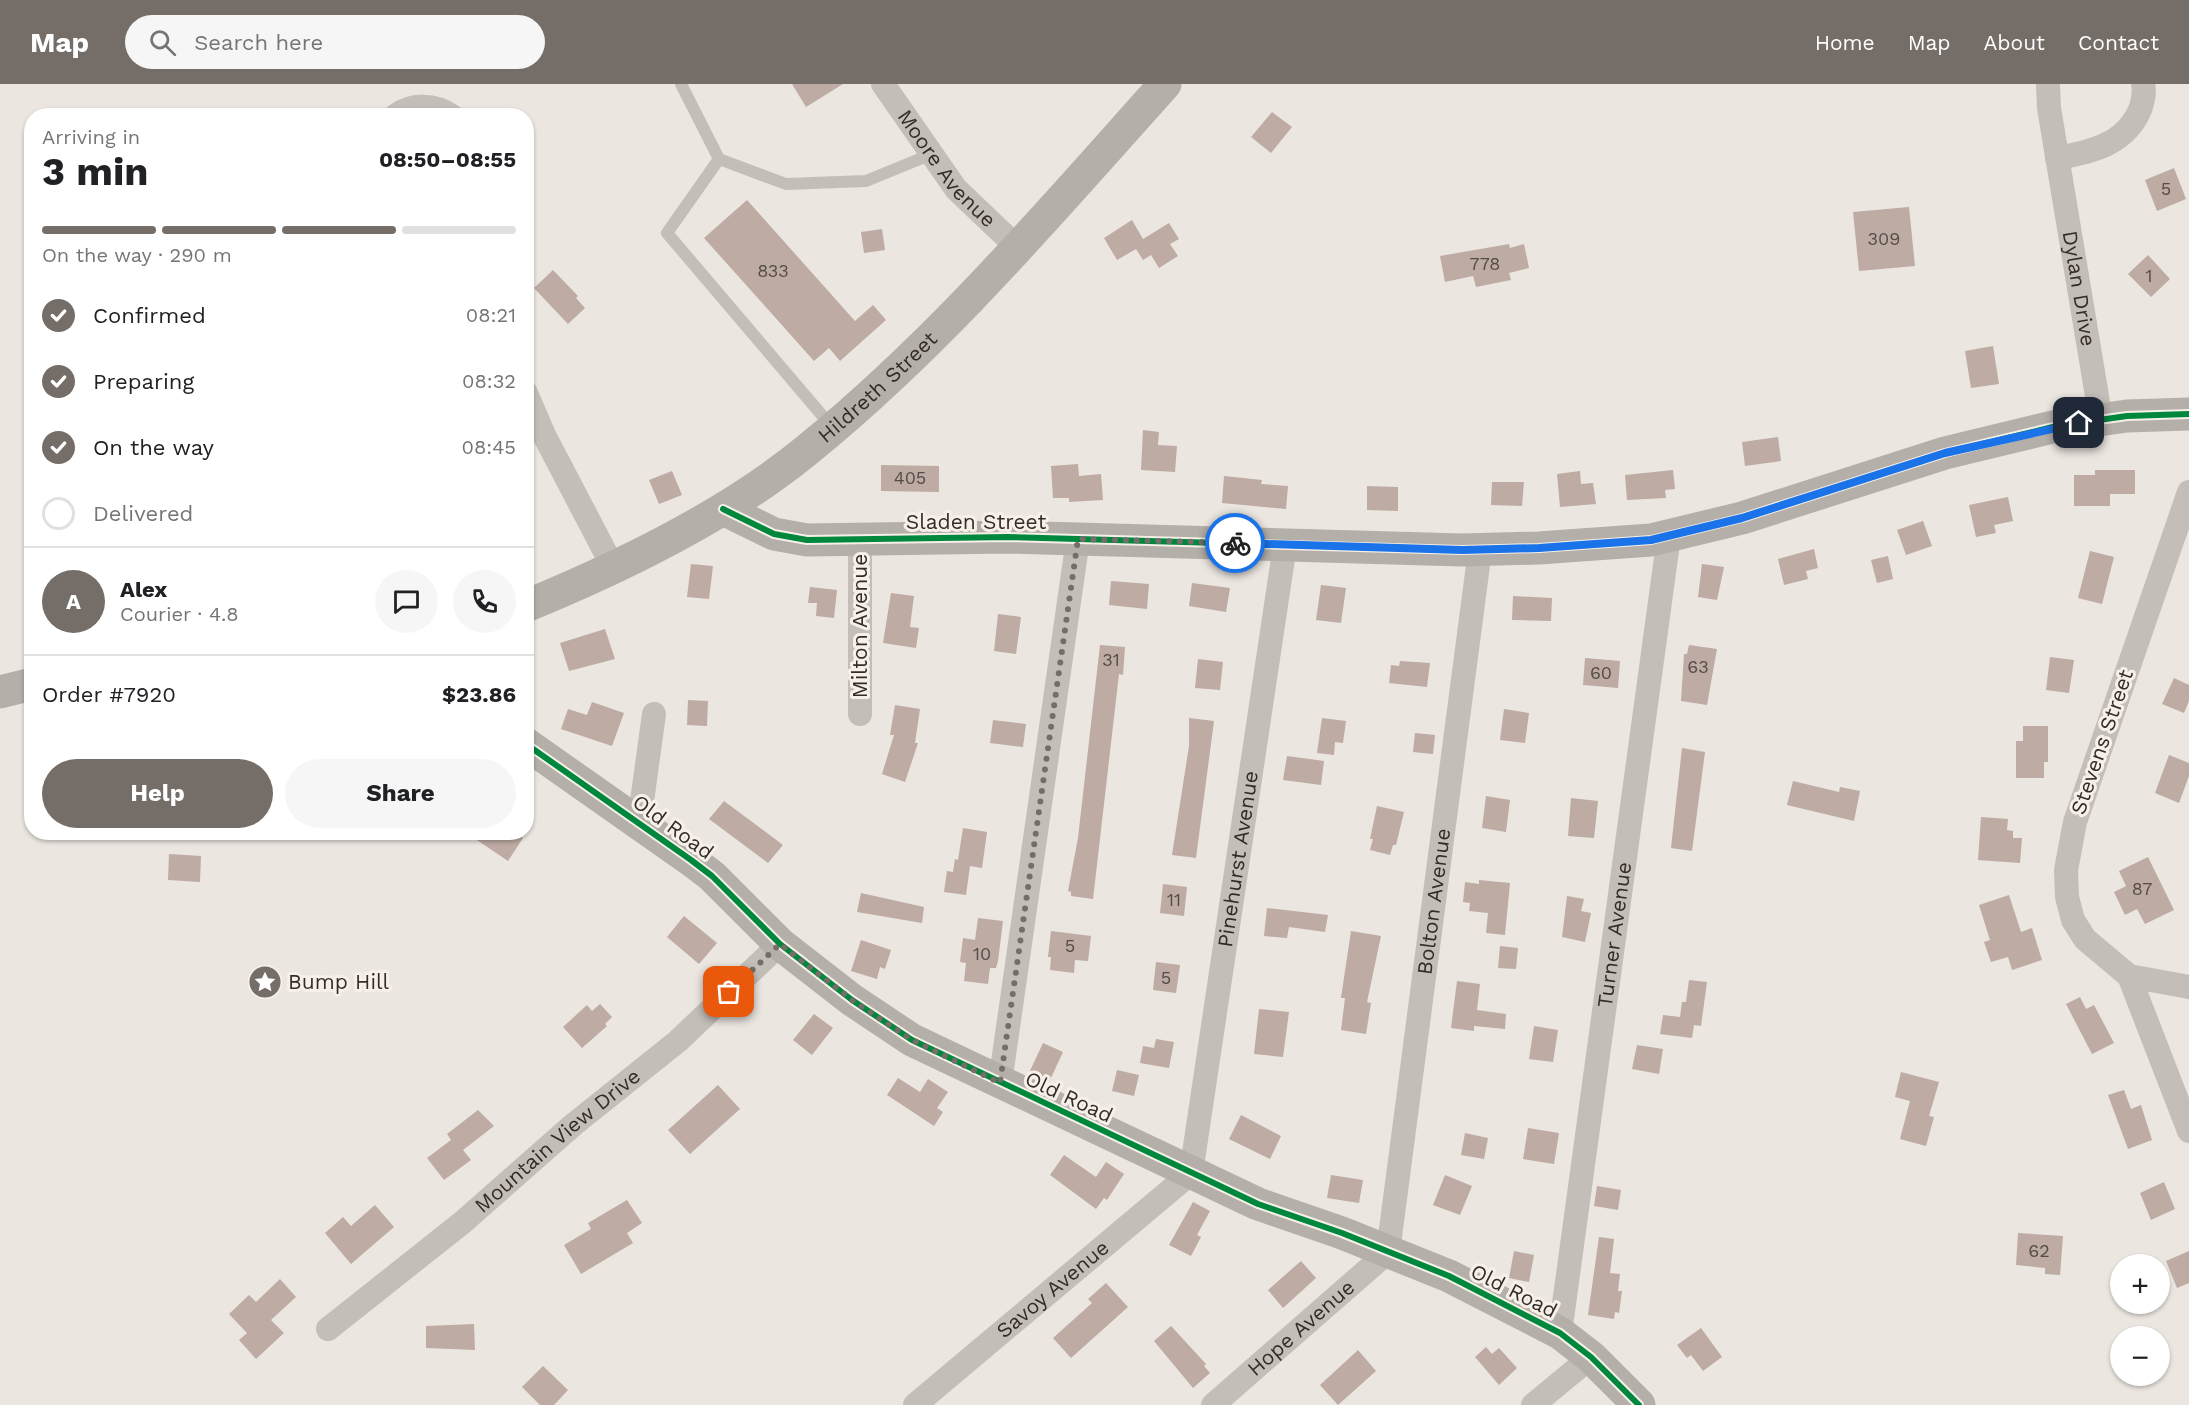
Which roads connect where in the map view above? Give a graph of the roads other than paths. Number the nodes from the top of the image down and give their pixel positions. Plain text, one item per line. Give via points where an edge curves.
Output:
1 (681, 84) edge
2 (883, 84) edge
3 (1165, 84) edge
4 (2048, 84) edge
5 (2143, 84) edge
6 (932, 154) junction
7 (2057, 158) junction
8 (719, 159) junction
9 (1018, 248) junction
10 (534, 412) edge
11 (2189, 414) edge
12 (2101, 420) junction
13 (832, 428) junction
14 (2189, 492) edge
15 (723, 509) junction
16 (1669, 536) junction
17 (860, 538) junction
18 (1078, 539) junction
19 (1285, 545) junction
20 (1480, 549) junction
21 (613, 567) junction
22 (534, 603) edge
23 (24, 686) edge
24 (0, 692) edge
25 (654, 714) dead end
26 (860, 714) dead end
27 (534, 750) edge
28 (639, 823) junction
29 (780, 944) junction
30 (2128, 976) junction
31 (2189, 987) edge
32 (1000, 1083) junction
33 (2189, 1131) edge
34 (1191, 1173) junction
35 (1388, 1252) junction
36 (328, 1329) dead end
37 (1560, 1333) junction
38 (1591, 1357) junction
39 (915, 1405) edge
40 (1213, 1405) edge
41 (1533, 1405) edge
42 (1639, 1405) edge

1 - 8 lane
2 - 6 street, Moore Avenue
3 - 9 street, Hildreth Street
4 - 7 street, Dylan Drive
5 - 7 street via 2138,114 2114,142 2086,153
6 - 8 lane via 866,181 786,184
6 - 9 street, Moore Avenue via 956,189
7 - 12 street, Dylan Drive
8 - 13 lane via 667,233
9 - 13 street, Hildreth Street via 896,372
10 - 21 street
11 - 12 street, Sladen Street
12 - 16 street, Sladen Street via 2057,426 1945,453 1742,518
13 - 15 street, Hildreth Street
14 - 30 street, Stevens Street via 2068,846 2067,897 2073,920 2085,939
15 - 17 street, Sladen Street via 774,534 807,540
15 - 21 street, Hildreth Street
16 - 20 street, Sladen Street via 1539,548
16 - 37 street, Turner Avenue
17 - 18 street, Sladen Street
17 - 26 street, Milton Avenue
18 - 19 street, Sladen Street
18 - 32 street
19 - 20 street, Sladen Street
19 - 34 street, Pinehurst Avenue
20 - 35 street, Bolton Avenue
21 - 22 street, Hildreth Street
23 - 24 street
25 - 28 street
27 - 28 street, Old Road
28 - 29 street, Old Road via 712,876
29 - 32 street, Old Road via 912,1040
29 - 36 street, Mountain View Drive via 678,1041 573,1125 463,1222
30 - 31 street
30 - 33 street
32 - 34 street, Old Road
34 - 35 street, Old Road via 1258,1204
34 - 39 street, Savoy Avenue
35 - 37 street, Old Road via 1449,1276
35 - 40 street, Hope Avenue
37 - 38 street, Old Road
38 - 41 street
38 - 42 street, Old Road

